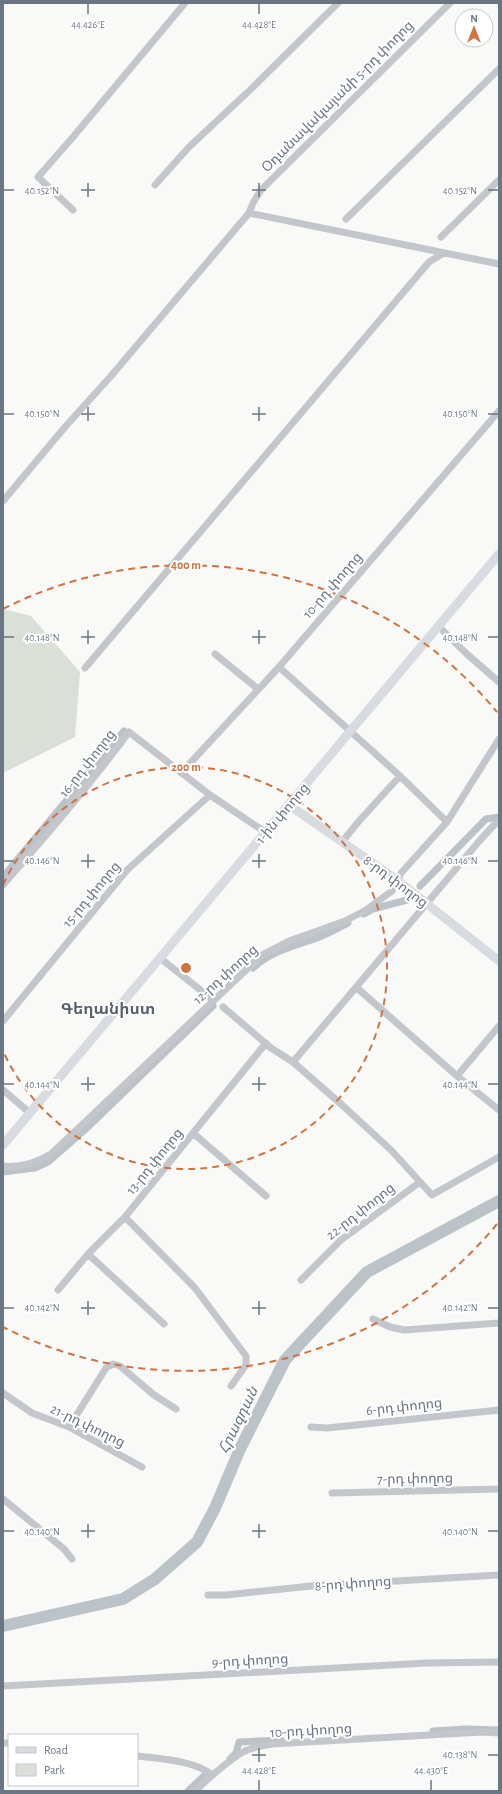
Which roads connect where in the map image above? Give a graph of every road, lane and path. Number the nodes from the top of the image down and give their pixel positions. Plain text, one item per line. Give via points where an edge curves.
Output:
1 (185, 3) edge
2 (338, 3) edge
3 (450, 3) edge
4 (499, 69) edge
5 (499, 180) edge
6 (155, 185) dead end
7 (74, 210) dead end
8 (249, 212) junction
9 (346, 219) dead end
10 (441, 237) dead end
11 (442, 254) junction
12 (499, 264) edge
13 (499, 411) edge
14 (3, 501) edge
15 (499, 554) edge
16 (438, 626) junction
17 (215, 654) dead end
18 (279, 666) junction
19 (85, 668) dead end
20 (499, 682) edge
21 (258, 689) junction
22 (350, 732) junction
23 (499, 739) edge
24 (181, 773) junction
25 (400, 776) junction
26 (210, 795) junction
27 (289, 804) junction
28 (447, 822) junction
29 (499, 822) edge
30 (265, 832) junction
31 (342, 842) junction
32 (397, 880) junction
33 (3, 885) edge
34 (427, 904) junction
35 (160, 958) junction
36 (499, 961) edge
37 (356, 986) junction
38 (213, 1000) junction
39 (223, 1007) dead end
40 (3, 1021) edge
41 (499, 1026) edge
42 (266, 1043) junction
43 (293, 1062) junction
44 (457, 1076) junction
45 (3, 1090) edge
46 (499, 1110) edge
47 (30, 1113) junction
48 (194, 1133) junction
49 (3, 1145) edge
50 (499, 1157) edge
51 (3, 1166) edge
52 (420, 1182) junction
53 (266, 1196) dead end
54 (125, 1217) junction
55 (88, 1254) junction
56 (301, 1280) dead end
57 (58, 1290) dead end
58 (373, 1319) dead end
59 (164, 1324) dead end
60 (499, 1324) edge
61 (231, 1386) dead end
62 (3, 1393) edge
63 (176, 1409) dead end
64 (499, 1410) edge
65 (69, 1426) junction
66 (311, 1427) dead end
67 (142, 1467) dead end
68 (499, 1489) edge
69 (332, 1493) dead end
70 (3, 1500) edge
71 (72, 1558) dead end
72 (499, 1575) edge
73 (208, 1595) dead end
74 (499, 1662) edge
75 (3, 1686) edge
76 (499, 1733) edge
77 (138, 1756) edge
78 (212, 1775) junction
79 (195, 1791) edge

1 - 7 street via 38,177
2 - 6 street via 189,147
3 - 8 street, Օդանավակայանի 5-րդ փողոց via 278,172 261,190
4 - 9 street
5 - 10 street
8 - 11 street
8 - 14 street, Օդանավակայանի 5-րդ փողոց
11 - 12 street
11 - 19 street via 429,262
13 - 18 street, 10-րդ փողոց
15 - 16 main road, 1-ին փողոց
16 - 20 street
16 - 22 main road, 1-ին փողոց
17 - 21 street
18 - 21 street, 10-րդ փողոց
18 - 22 street
21 - 24 street, 10-րդ փողոց
22 - 25 street
22 - 27 main road, 1-ին փողոց
23 - 28 street, 12-րդ փողոց
24 - 26 street, 16-րդ փողոց
24 - 33 street, 16-րդ փողոց via 129,732 71,806
25 - 28 street
25 - 31 street
26 - 30 street, 16-րդ փողոց
26 - 40 street, 15-րդ փողոց via 127,870
27 - 30 main road, 1-ին փողոց
27 - 31 main road, 8-րդ փողոց
28 - 32 street, 12-րդ փողոց
29 - 34 street
30 - 35 main road, 1-ին փողոց
31 - 32 main road, 8-րդ փողոց
32 - 34 main road, 8-րդ փողոց
32 - 38 street, 12-րդ փողոց via 392,891 366,910 262,955
34 - 36 main road, 8-րդ փողոց
34 - 37 street
35 - 38 street
35 - 47 main road, 1-ին փողոց
37 - 43 street
37 - 44 street
38 - 51 street, 12-րդ փողոց via 51,1154 24,1165
39 - 42 street
41 - 44 street
42 - 43 street
42 - 48 street, 13-րդ փողոց
43 - 52 street via 391,1150
44 - 46 street
45 - 47 street
47 - 49 main road, 1-ին փողոց
48 - 53 street
48 - 54 street, 13-րդ փողոց
50 - 52 street via 432,1194
52 - 56 street, 22-րդ փողոց via 341,1240
54 - 55 street, 13-րդ փողոց
54 - 61 street via 196,1288 246,1356 246,1365
55 - 57 street, 13-րդ փողոց
55 - 59 street
58 - 60 street via 404,1330
62 - 65 street, 21-րդ փողոց via 32,1413
63 - 65 street via 154,1395 120,1366 113,1364 106,1368
64 - 66 street, 6-րդ փողոց via 327,1428
65 - 67 street, 21-րդ փողոց
68 - 69 street, 7-րդ փողոց
70 - 71 street
72 - 73 street, 8-րդ փողոց
74 - 75 street, 9-րդ փողոց via 427,1663
76 - 78 street, 10-րդ փողոց via 272,1744 244,1752
77 - 78 street via 183,1763 205,1769
78 - 79 street, 10-րդ փողոց

